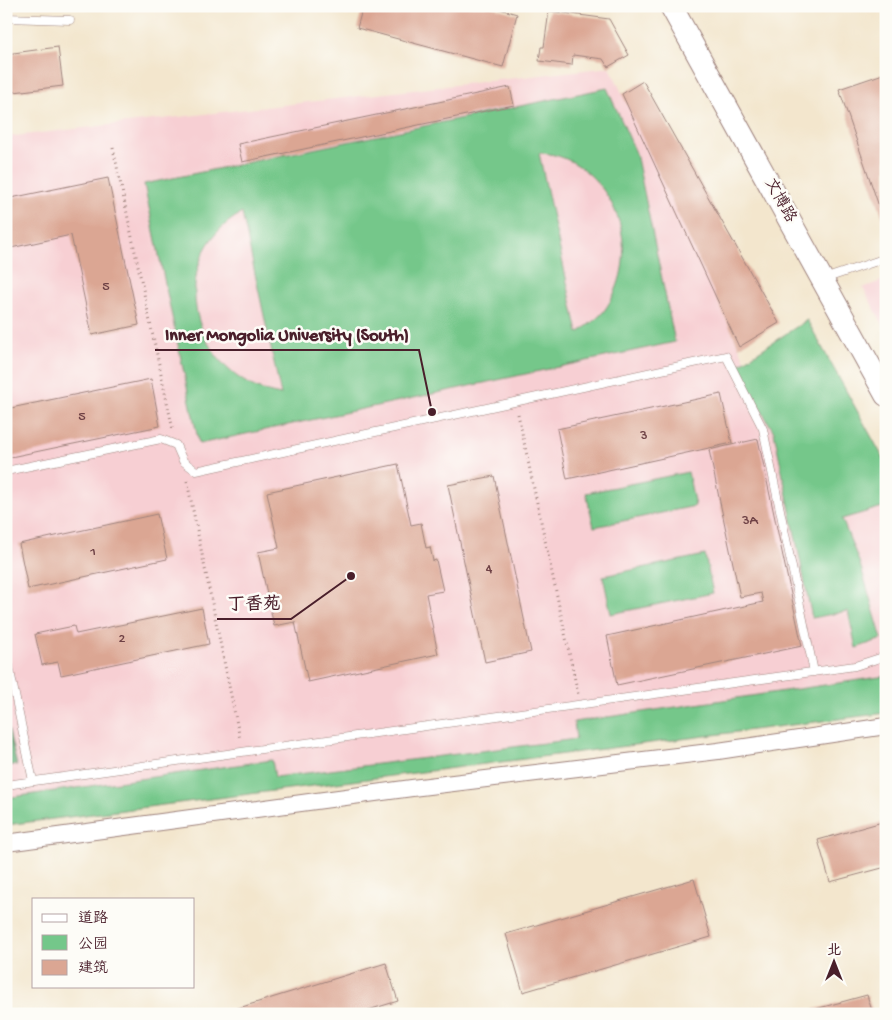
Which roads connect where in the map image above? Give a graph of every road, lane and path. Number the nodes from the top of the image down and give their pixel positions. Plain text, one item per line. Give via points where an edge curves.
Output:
1 (671, 6) edge
2 (6, 18) edge
3 (70, 20) dead end
4 (113, 148) dead end
5 (886, 258) edge
6 (822, 280) junction
7 (886, 395) edge
8 (515, 402) junction
9 (176, 445) junction
10 (183, 461) junction
11 (6, 471) edge
12 (6, 652) edge
13 (886, 656) edge
14 (814, 672) junction
15 (580, 705) junction
16 (886, 726) edge
17 (242, 752) junction
18 (33, 781) junction
19 (6, 784) edge
20 (6, 843) edge

1 - 6 street, 文博路
2 - 3 lane
4 - 9 path
5 - 6 lane
6 - 7 street, 文博路
8 - 10 lane via 196,471
8 - 14 lane via 726,356 763,428
8 - 15 path
9 - 10 lane
9 - 11 lane via 161,439
10 - 17 path
12 - 18 lane
13 - 14 lane via 855,666
14 - 15 lane
15 - 17 lane
16 - 20 street via 718,751 412,788
17 - 18 lane
18 - 19 lane

